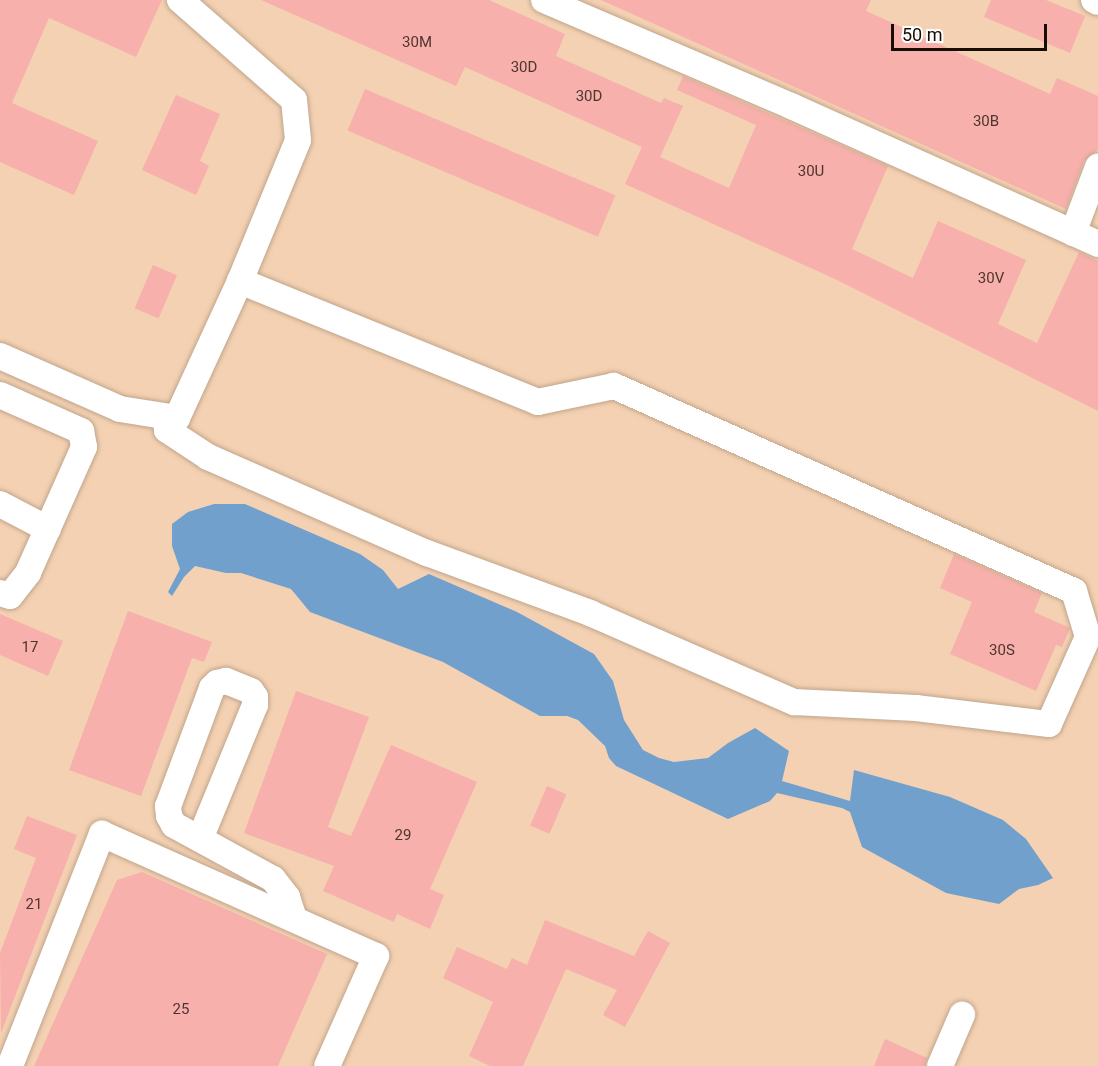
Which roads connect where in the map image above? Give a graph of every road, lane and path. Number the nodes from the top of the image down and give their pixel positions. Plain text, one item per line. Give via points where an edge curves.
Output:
1 (180, 0) edge
2 (544, 0) edge
3 (1098, 166) edge
4 (1072, 233) junction
5 (1098, 244) edge
6 (240, 280) junction
7 (0, 356) edge
8 (0, 395) edge
9 (166, 417) junction
10 (0, 504) edge
11 (48, 529) junction
12 (0, 593) edge
13 (200, 839) junction
14 (294, 919) junction
15 (962, 1016) dead end
16 (10, 1066) edge
17 (327, 1066) edge
18 (940, 1066) edge

1 - 6 lane via 294,100 298,140
2 - 4 lane
3 - 4 lane
4 - 5 lane
6 - 9 lane via 177,418
6 - 9 lane via 538,402 614,386 1074,591 1088,637 1049,724 916,708 794,702 590,613 427,553 208,457 167,430
7 - 9 lane via 120,409
8 - 11 lane via 81,431 84,447
10 - 11 lane
11 - 12 lane via 28,573 10,596
13 - 13 lane via 174,825 168,806 212,688 226,681 251,691 255,705
13 - 14 lane via 273,879 287,897
14 - 16 lane via 102,834
14 - 17 lane via 376,956
15 - 18 lane

